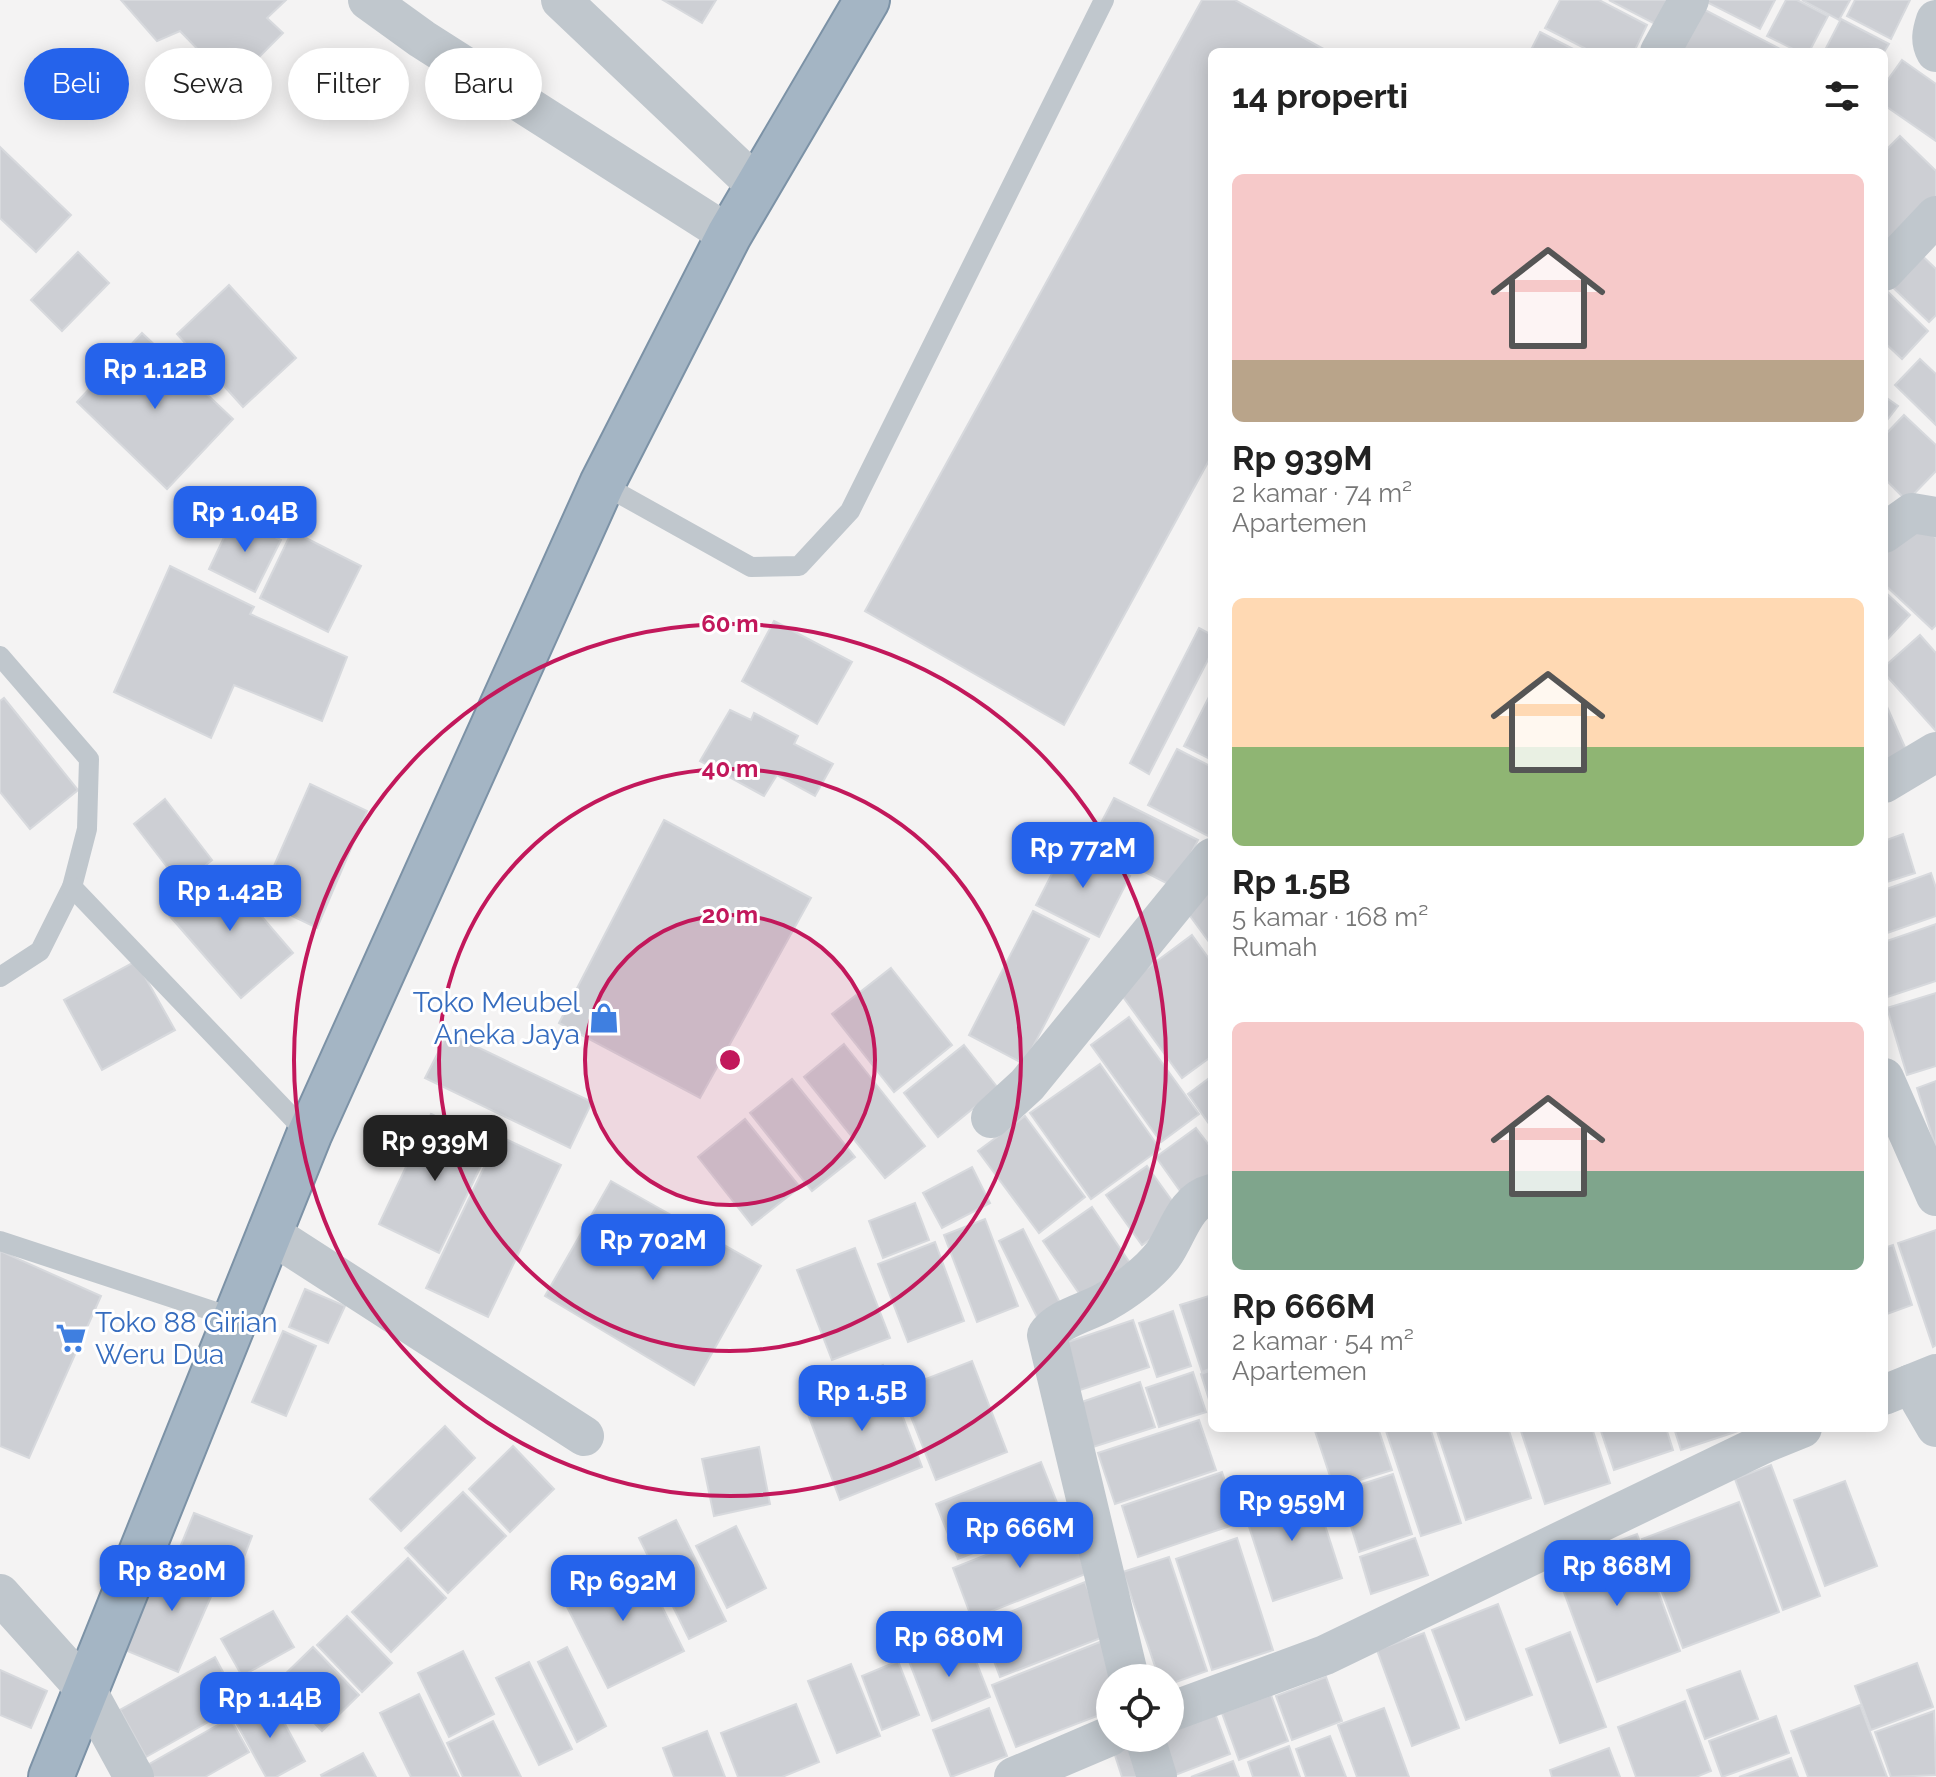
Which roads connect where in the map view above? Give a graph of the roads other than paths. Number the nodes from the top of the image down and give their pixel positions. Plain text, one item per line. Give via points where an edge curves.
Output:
1 (368, 0) edge
2 (561, 0) edge
3 (867, 0) edge
4 (1104, 0) edge
5 (1689, 0) edge
6 (1936, 20) edge
7 (1662, 48) edge
8 (1936, 52) edge
9 (758, 187) junction
10 (1936, 216) edge
11 (729, 235) junction
12 (1888, 267) edge
13 (602, 484) junction
14 (0, 656) edge
15 (1936, 752) edge
16 (1888, 781) edge
17 (1208, 863) edge
18 (72, 887) junction
19 (0, 977) edge
20 (1888, 1087) edge
21 (991, 1118) dead end
22 (309, 1135) junction
23 (1208, 1195) edge
24 (1936, 1196) edge
25 (268, 1232) junction
26 (0, 1241) edge
27 (234, 1318) junction
28 (1910, 1384) edge
29 (1936, 1427) edge
30 (1792, 1432) edge
31 (584, 1436) dead end
32 (0, 1594) edge
33 (1126, 1664) edge
34 (87, 1691) junction
35 (1184, 1707) edge
36 (1096, 1742) edge
37 (1149, 1752) edge
38 (51, 1777) edge
39 (134, 1777) edge
40 (1014, 1777) edge
41 (1157, 1777) edge

1 - 11 street
2 - 9 street
3 - 9 highway
4 - 13 lane via 850,511 799,566 751,567
5 - 7 street
6 - 8 street
9 - 11 highway
10 - 12 street
11 - 13 highway
13 - 22 highway
14 - 18 lane via 89,759 87,829
15 - 16 street
17 - 21 street via 1027,1085
18 - 19 lane via 40,951
18 - 22 lane
20 - 24 street
22 - 25 highway
23 - 33 street via 1194,1205 1151,1268 1047,1335
25 - 27 highway
25 - 31 street
26 - 27 lane
27 - 34 highway
28 - 29 street
30 - 35 street via 1325,1655
32 - 34 street
34 - 38 highway
34 - 39 street
36 - 40 street
37 - 41 street

